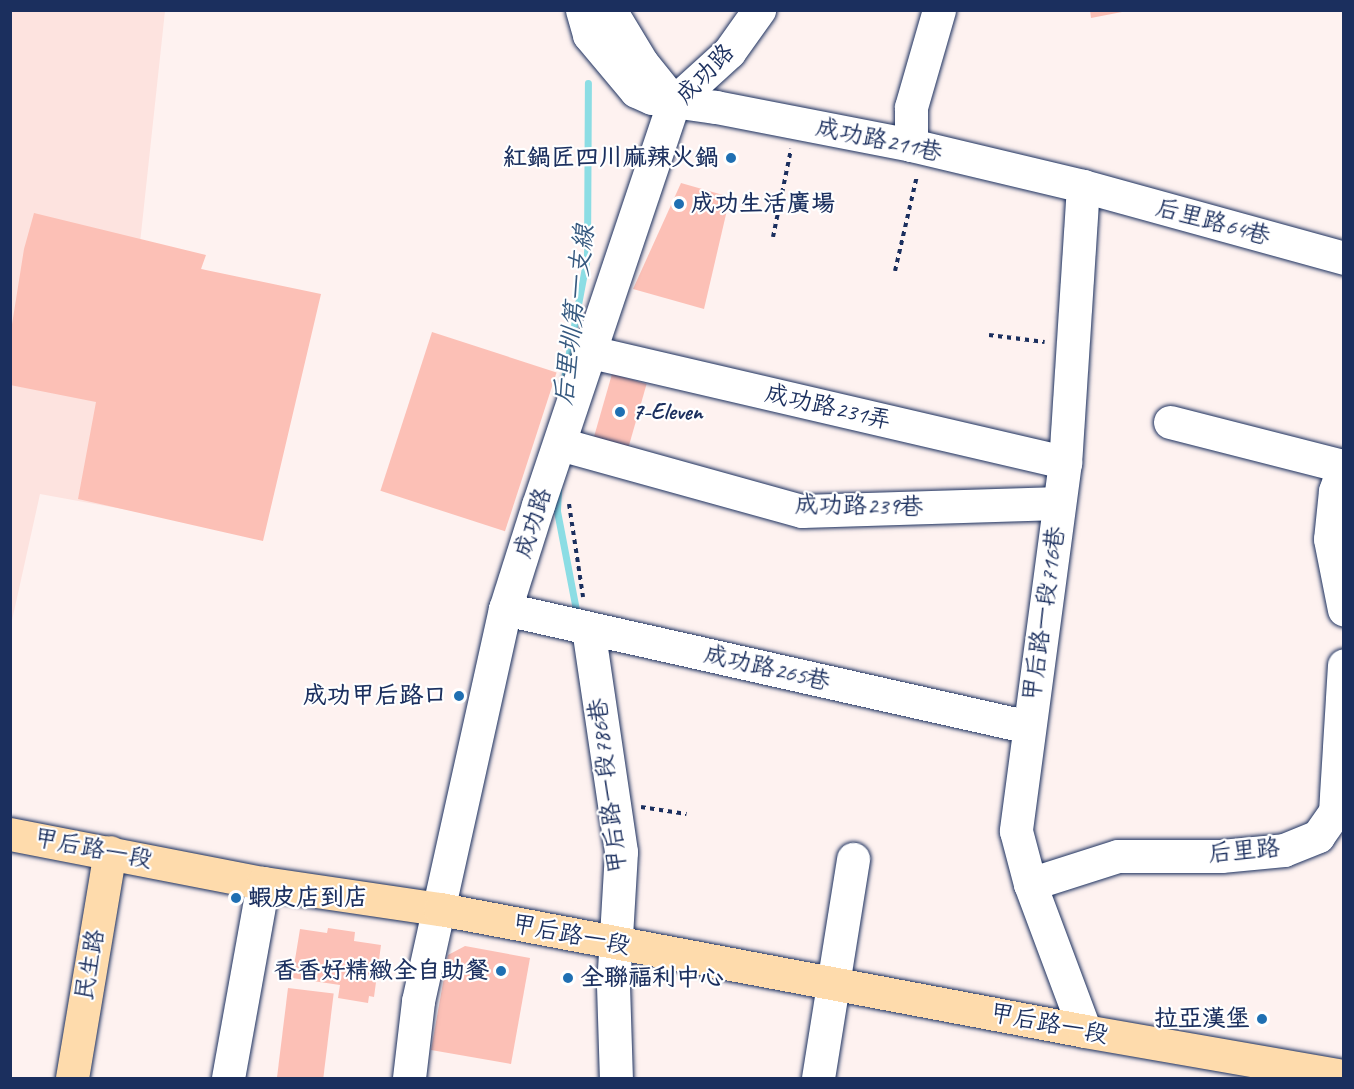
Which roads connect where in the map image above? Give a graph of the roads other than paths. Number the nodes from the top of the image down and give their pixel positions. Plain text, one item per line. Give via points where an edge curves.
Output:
1 (582, 10) edge
2 (610, 10) edge
3 (759, 10) edge
4 (939, 10) edge
5 (673, 103) junction
6 (918, 146) junction
7 (1083, 186) junction
8 (1344, 258) edge
9 (591, 352) junction
10 (1170, 422) dead end
11 (560, 444) junction
12 (1065, 462) junction
13 (1343, 466) edge
14 (1059, 503) junction
15 (505, 609) junction
16 (1344, 610) edge
17 (588, 628) junction
18 (1344, 665) edge
19 (1342, 705) edge
20 (1029, 727) junction
21 (1336, 822) edge
22 (10, 834) edge
23 (110, 852) junction
24 (853, 859) dead end
25 (263, 883) junction
26 (1030, 884) junction
27 (440, 909) junction
28 (617, 944) junction
29 (833, 982) junction
30 (1085, 1031) junction
31 (1343, 1077) edge
32 (72, 1078) edge
33 (228, 1078) edge
34 (409, 1078) edge
35 (616, 1078) edge
36 (818, 1078) edge

1 - 5 street, 成功路211巷 via 589,35 636,91
2 - 5 street via 642,63
3 - 5 street, 成功路 via 729,52
4 - 6 street via 911,107
5 - 6 street, 成功路211巷
5 - 9 street, 成功路
6 - 7 street, 成功路211巷
7 - 8 street, 后里路64巷
7 - 12 street, 甲后路一段716巷
9 - 11 street, 成功路
9 - 12 street, 成功路231弄
10 - 13 street
11 - 14 street, 成功路239巷 via 802,511
11 - 15 street, 成功路
12 - 14 street, 甲后路一段716巷
13 - 16 street via 1335,491 1330,539
14 - 20 street, 甲后路一段716巷
15 - 17 street, 成功路265巷
15 - 27 street, 成功路
17 - 20 street, 成功路265巷
17 - 28 street, 甲后路一段786巷 via 621,852
18 - 19 street, 后里路
19 - 21 street, 后里路
20 - 26 street, 甲后路一段716巷 via 1016,831
21 - 26 street, 后里路 via 1318,836 1284,850 1221,856 1118,856
22 - 23 main road, 甲后路一段
23 - 25 main road, 甲后路一段
23 - 32 main road, 民生路
24 - 29 street
25 - 27 main road, 甲后路一段
25 - 33 street
26 - 30 street, 甲后路一段716巷
27 - 28 main road, 甲后路一段
27 - 34 street, 成功路 via 418,1001
28 - 29 main road, 甲后路一段
28 - 35 street, 甲后路一段786巷 via 613,985
29 - 30 main road, 甲后路一段
29 - 36 street
30 - 31 main road, 甲后路一段

